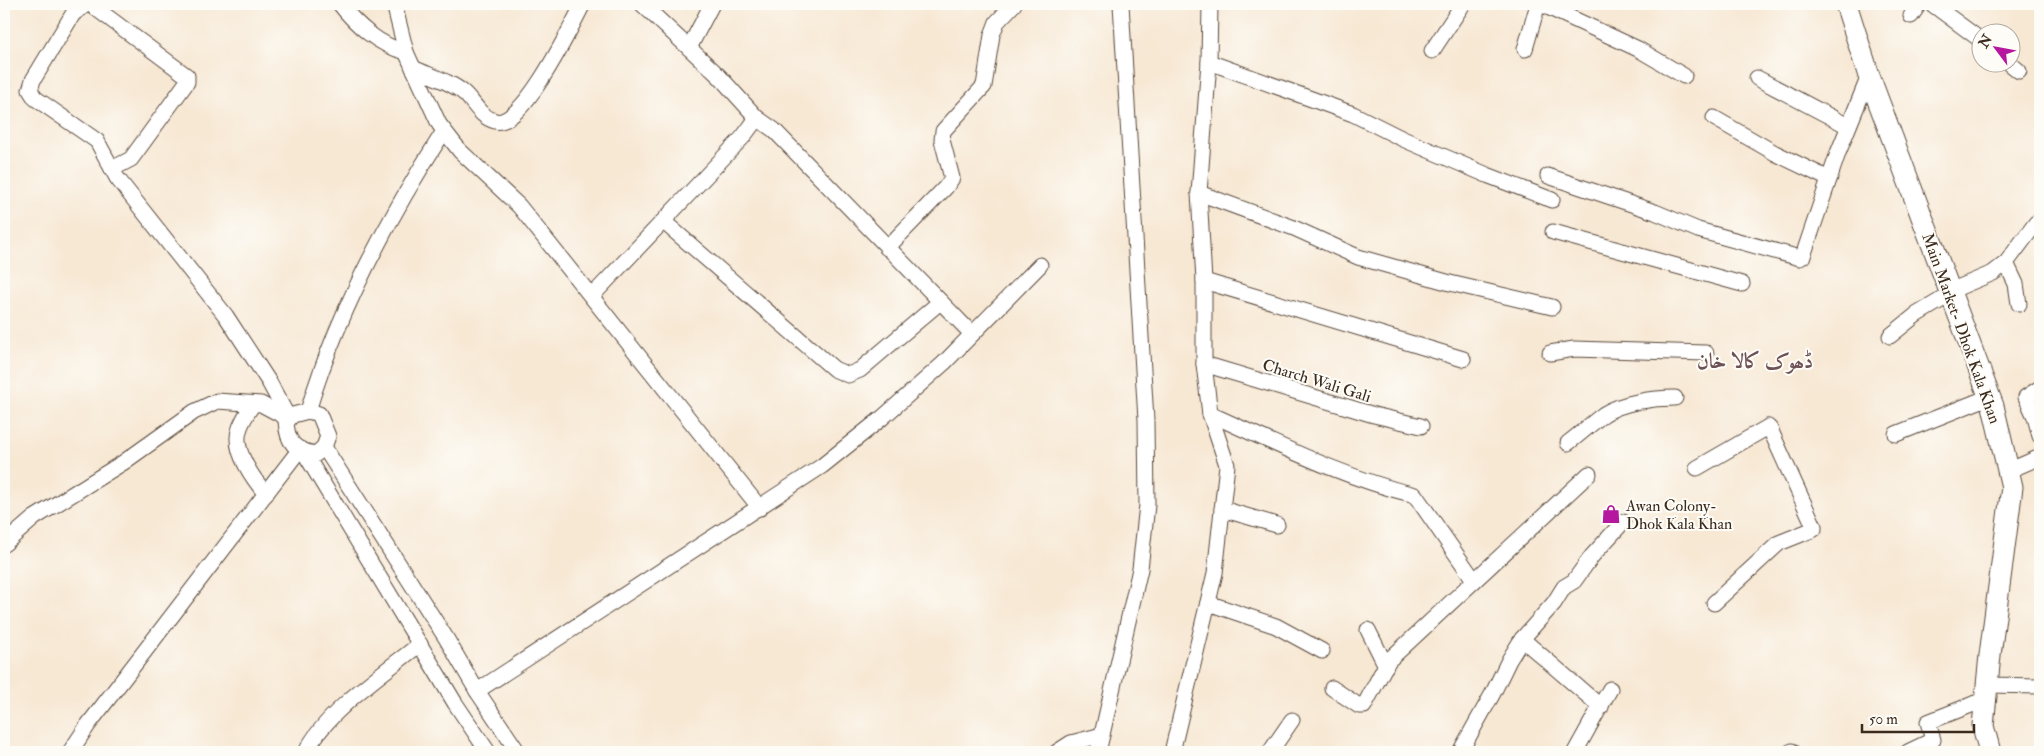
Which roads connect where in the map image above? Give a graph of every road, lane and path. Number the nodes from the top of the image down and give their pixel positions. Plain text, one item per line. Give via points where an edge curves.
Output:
1 (88, 4) edge
2 (340, 4) edge
3 (394, 4) edge
4 (583, 4) edge
5 (642, 4) edge
6 (712, 4) edge
7 (1014, 4) edge
8 (1121, 4) edge
9 (1210, 4) edge
10 (1464, 4) edge
11 (1539, 4) edge
12 (1846, 4) edge
13 (1932, 4) edge
14 (1972, 34) edge
15 (689, 48) junction
16 (1525, 49) dead end
17 (1432, 51) dead end
18 (406, 52) junction
19 (1210, 62) junction
20 (413, 68) junction
21 (1684, 76) dead end
22 (1869, 76) junction
23 (1757, 78) dead end
24 (757, 118) junction
25 (1714, 118) dead end
26 (1848, 126) junction
27 (444, 131) junction
28 (112, 169) junction
29 (1548, 176) dead end
30 (1828, 179) junction
31 (1199, 194) junction
32 (1552, 200) dead end
33 (664, 222) junction
34 (2040, 223) edge
35 (1553, 232) dead end
36 (887, 248) junction
37 (2006, 263) junction
38 (1040, 265) dead end
39 (1204, 281) junction
40 (1742, 284) dead end
41 (1950, 293) junction
42 (592, 296) junction
43 (940, 302) junction
44 (2019, 304) dead end
45 (1552, 307) dead end
46 (972, 334) junction
47 (1890, 336) dead end
48 (1550, 353) dead end
49 (1706, 353) dead end
50 (1463, 358) dead end
51 (1204, 364) junction
52 (2040, 388) edge
53 (1989, 396) junction
54 (1675, 398) dead end
55 (253, 404) junction
56 (308, 411) junction
57 (1210, 414) junction
58 (289, 419) junction
59 (1421, 426) dead end
60 (1896, 434) dead end
61 (2040, 436) edge
62 (1568, 443) dead end
63 (324, 447) junction
64 (302, 451) junction
65 (2040, 457) edge
66 (1697, 468) dead end
67 (2008, 472) junction
68 (1589, 474) dead end
69 (266, 494) junction
70 (760, 508) junction
71 (1222, 509) junction
72 (1623, 522) dead end
73 (1277, 525) dead end
74 (4, 544) edge
75 (1474, 580) junction
76 (1208, 603) junction
77 (1714, 603) dead end
78 (1368, 630) dead end
79 (1522, 639) junction
80 (420, 644) junction
81 (1322, 651) dead end
82 (1386, 666) junction
83 (2040, 686) edge
84 (1332, 688) dead end
85 (1610, 689) dead end
86 (477, 691) junction
87 (1986, 692) junction
88 (1600, 707) junction
89 (1292, 720) dead end
90 (1102, 735) junction
91 (70, 752) edge
92 (306, 752) edge
93 (488, 752) edge
94 (518, 752) edge
95 (1057, 752) edge
96 (1098, 752) edge
97 (1172, 752) edge
98 (1270, 752) edge
99 (1460, 752) edge
100 (1575, 752) edge
101 (1908, 752) edge
102 (1990, 752) edge

1 - 28 street via 73,14 32,80 30,90 35,98 98,141
1 - 28 street via 187,76 188,82 131,159
2 - 18 street via 349,16 377,38 393,49
3 - 18 street
4 - 20 street via 550,66 517,113 503,121 489,118 449,84
5 - 15 street
6 - 15 street
7 - 36 street via 997,22 992,35 984,86 943,131 942,140 952,178
8 - 90 street via 1145,410 1147,505 1140,569
9 - 19 street
10 - 17 street
11 - 16 street
11 - 21 street via 1638,49
12 - 22 street, Main Market- Dhok Kala Khan
13 - 14 street
15 - 24 street
18 - 20 street
19 - 31 street
19 - 32 street via 1353,114 1403,139
20 - 27 street
22 - 26 street
22 - 41 street, Main Market- Dhok Kala Khan
23 - 26 street
24 - 33 street
24 - 36 street via 774,130
25 - 30 street
26 - 30 street
27 - 42 street via 460,151 519,206
27 - 56 street via 359,280 332,339
28 - 58 street via 226,316
29 - 30 street via 1698,230 1800,258
31 - 39 street
31 - 45 street via 1294,228 1358,257
33 - 42 street
33 - 43 street via 834,368 848,375 860,370
34 - 37 street via 2036,223
35 - 40 street
36 - 43 street
37 - 41 street via 1993,273
37 - 44 street via 2016,284
38 - 46 street
39 - 50 street
39 - 51 street
41 - 47 street
41 - 53 street, Main Market- Dhok Kala Khan
42 - 70 street
43 - 46 street
46 - 70 street via 875,424 822,466
48 - 49 street via 1574,349
51 - 57 street
51 - 59 street, Charch Wali Gali
52 - 61 street via 2026,397
53 - 60 street
53 - 67 street, Main Market- Dhok Kala Khan
54 - 62 street via 1623,406 1605,414
55 - 58 street via 261,404
55 - 69 street via 238,433 240,450 246,467
55 - 74 street via 218,401 194,412 124,462 34,518
56 - 58 street
56 - 63 street via 319,414 324,423 328,436
57 - 71 street via 1227,466
57 - 75 street via 1313,460 1415,495
58 - 64 street via 286,421 287,435
63 - 64 street via 316,454
63 - 86 street
64 - 69 street
64 - 80 street
65 - 67 street
66 - 77 street via 1768,428 1814,526 1779,543
67 - 87 street, Main Market- Dhok Kala Khan via 2012,487
68 - 75 street
69 - 91 street
70 - 86 street
71 - 73 street
71 - 76 street via 1215,573
72 - 79 street
75 - 82 street
76 - 81 street via 1276,626
76 - 97 street
78 - 82 street
79 - 88 street
79 - 99 street
80 - 92 street via 330,717
80 - 93 street
82 - 84 street via 1364,706
83 - 87 street
85 - 88 street
86 - 94 street
87 - 101 street via 1928,722 1933,740
87 - 102 street, Main Market- Dhok Kala Khan via 1983,726
88 - 100 street
89 - 98 street
90 - 95 street via 1071,743
90 - 96 street

